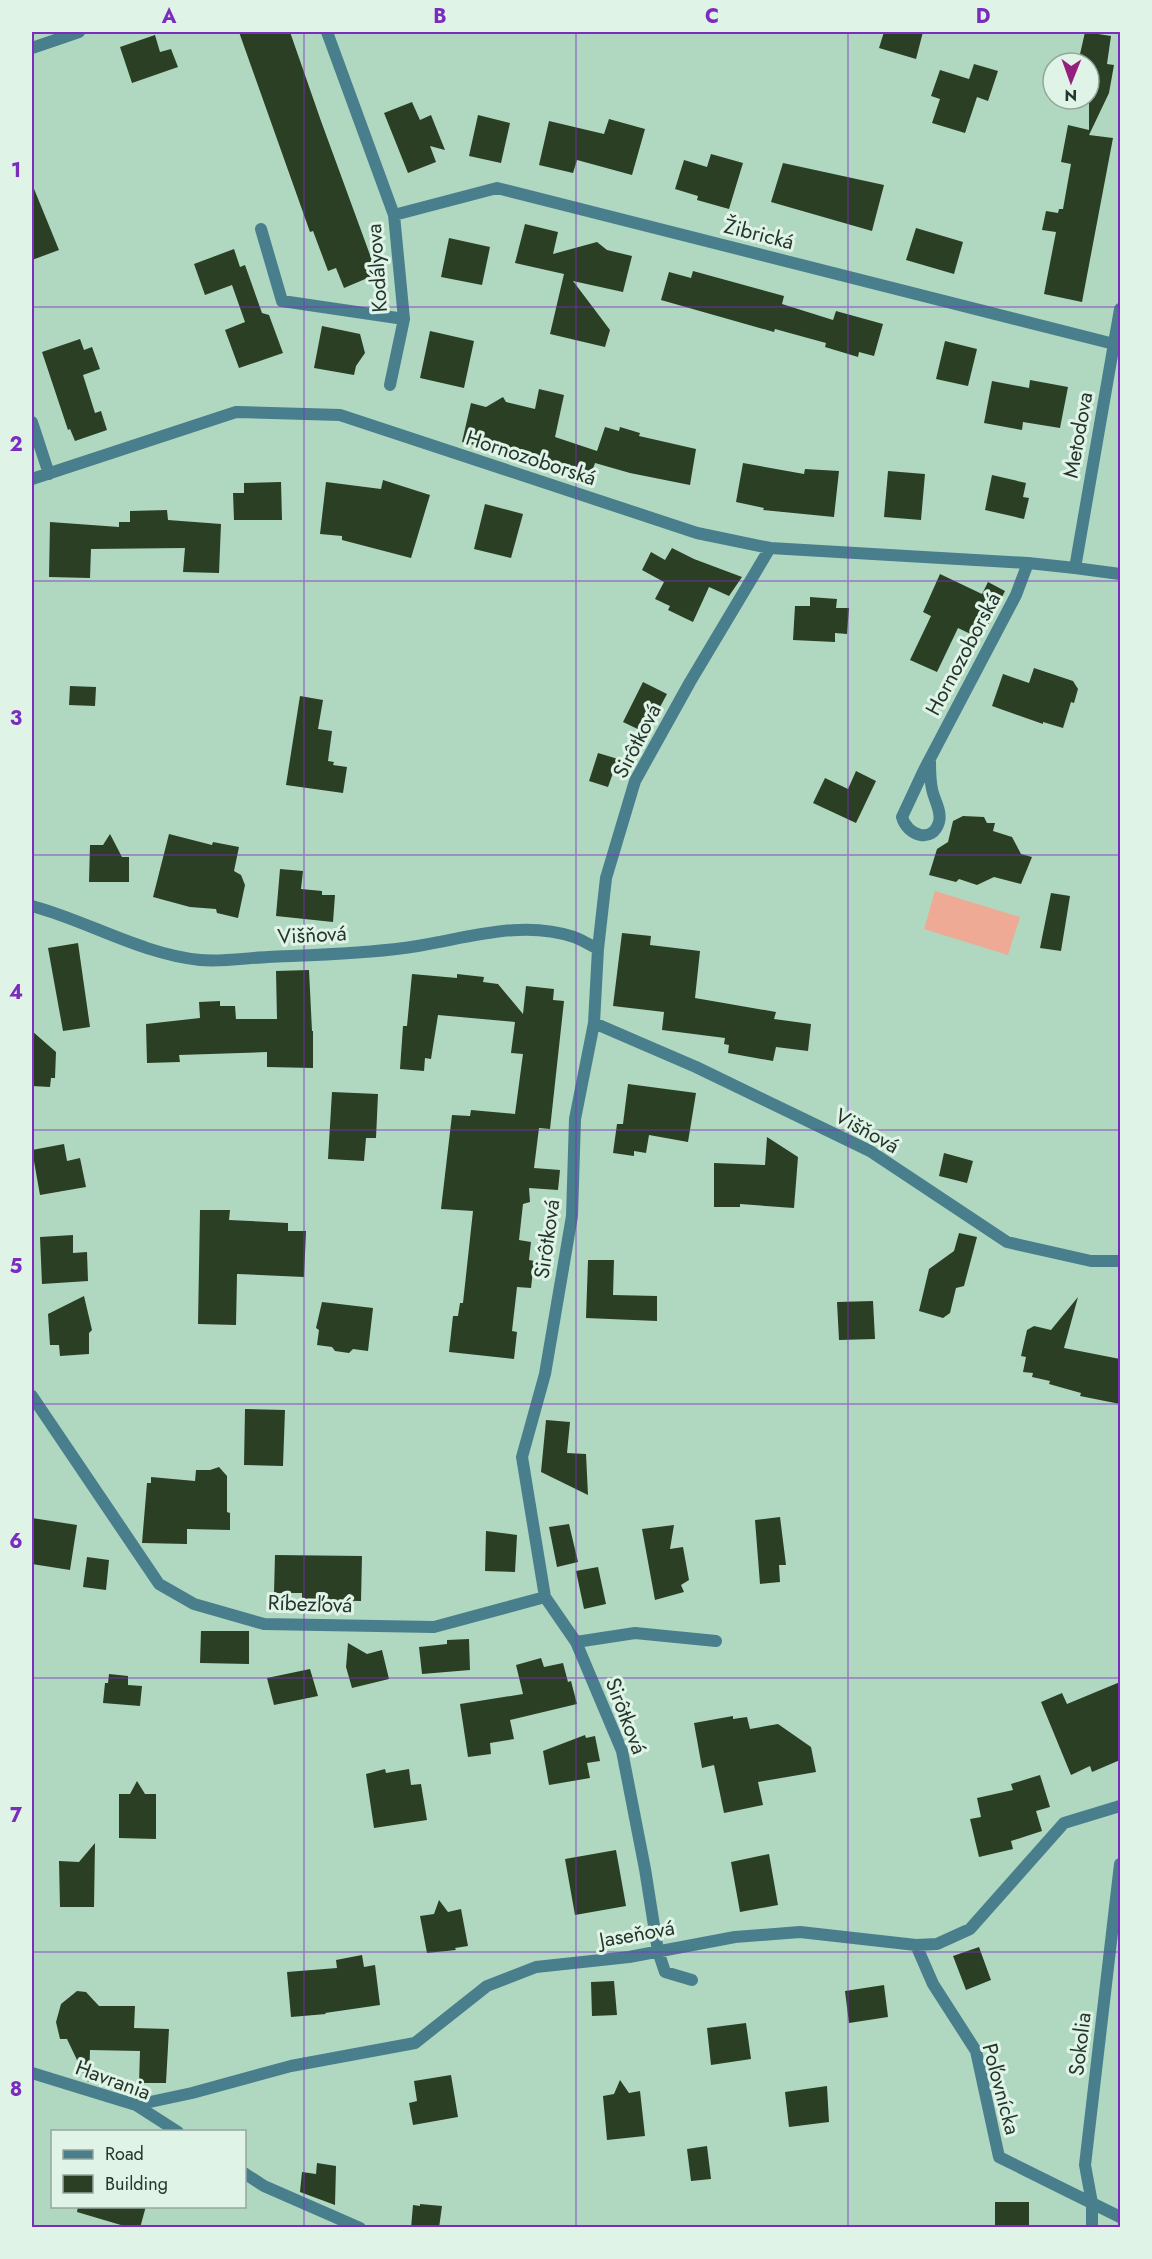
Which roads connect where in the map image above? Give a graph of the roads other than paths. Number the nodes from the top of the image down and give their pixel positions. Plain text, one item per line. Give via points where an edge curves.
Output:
1 (79, 32) edge
2 (327, 32) edge
3 (32, 48) edge
4 (394, 215) junction
5 (261, 229) dead end
6 (1120, 309) edge
7 (404, 320) junction
8 (1114, 344) junction
9 (390, 385) dead end
10 (32, 422) edge
11 (49, 474) junction
12 (32, 479) edge
13 (770, 548) junction
14 (1028, 563) junction
15 (1075, 568) junction
16 (1120, 574) edge
17 (930, 761) junction
18 (32, 906) edge
19 (598, 949) junction
20 (594, 1023) junction
21 (1120, 1262) edge
22 (32, 1396) edge
23 (545, 1597) junction
24 (716, 1641) dead end
25 (576, 1642) junction
26 (1120, 1806) edge
27 (1120, 1864) edge
28 (916, 1945) junction
29 (658, 1951) junction
30 (692, 1980) dead end
31 (32, 2073) edge
32 (136, 2105) junction
33 (175, 2130) edge
34 (246, 2175) edge
35 (1092, 2203) junction
36 (1120, 2217) edge
37 (360, 2228) edge
38 (1092, 2228) edge

1 - 3 street
2 - 4 street, Kodályova
4 - 7 street, Kodályova
4 - 8 street, Žibrická via 497,188
5 - 7 street, Kodályova via 282,301
6 - 8 street, Metodova
7 - 9 street
8 - 15 street, Metodova
10 - 11 street
11 - 12 street, Hornozoborská
11 - 13 street, Hornozoborská via 236,412 340,415 697,533
13 - 14 street, Hornozoborská
13 - 19 street, Sirôtková via 635,781 606,878
14 - 15 street, Hornozoborská
14 - 17 street, Hornozoborská via 1016,596
15 - 16 street, Hornozoborská
17 - 17 street, Hornozoborská via 939,822 936,829 920,836 904,826 902,817
18 - 19 street, Višňová via 157,951 201,960 400,948 517,929 573,937
19 - 20 street, Sirôtková
20 - 21 street, Višňová via 870,1151 1007,1242 1091,1261
20 - 23 street, Sirôtková via 575,1119 572,1216 545,1374 522,1457
22 - 23 street, Ríbezľová via 159,1584 194,1604 264,1624 434,1627
23 - 25 street, Sirôtková
24 - 25 street via 635,1633
25 - 29 street, Sirôtková via 622,1751
26 - 28 street, Jaseňová via 1064,1823 969,1929 937,1944
27 - 35 street, Sokolia via 1085,2164
28 - 29 street, Jaseňová via 801,1932 735,1937
28 - 35 street, Poľovnícka via 933,1984 976,2051 999,2157
29 - 30 street via 665,1972
29 - 32 street, Jaseňová via 629,1958 536,1967 487,1986 415,2043 291,2066
31 - 32 street, Havrania
32 - 33 street, Havrania
34 - 37 street
35 - 36 street, Poľovnícka
35 - 38 street, Sokolia

